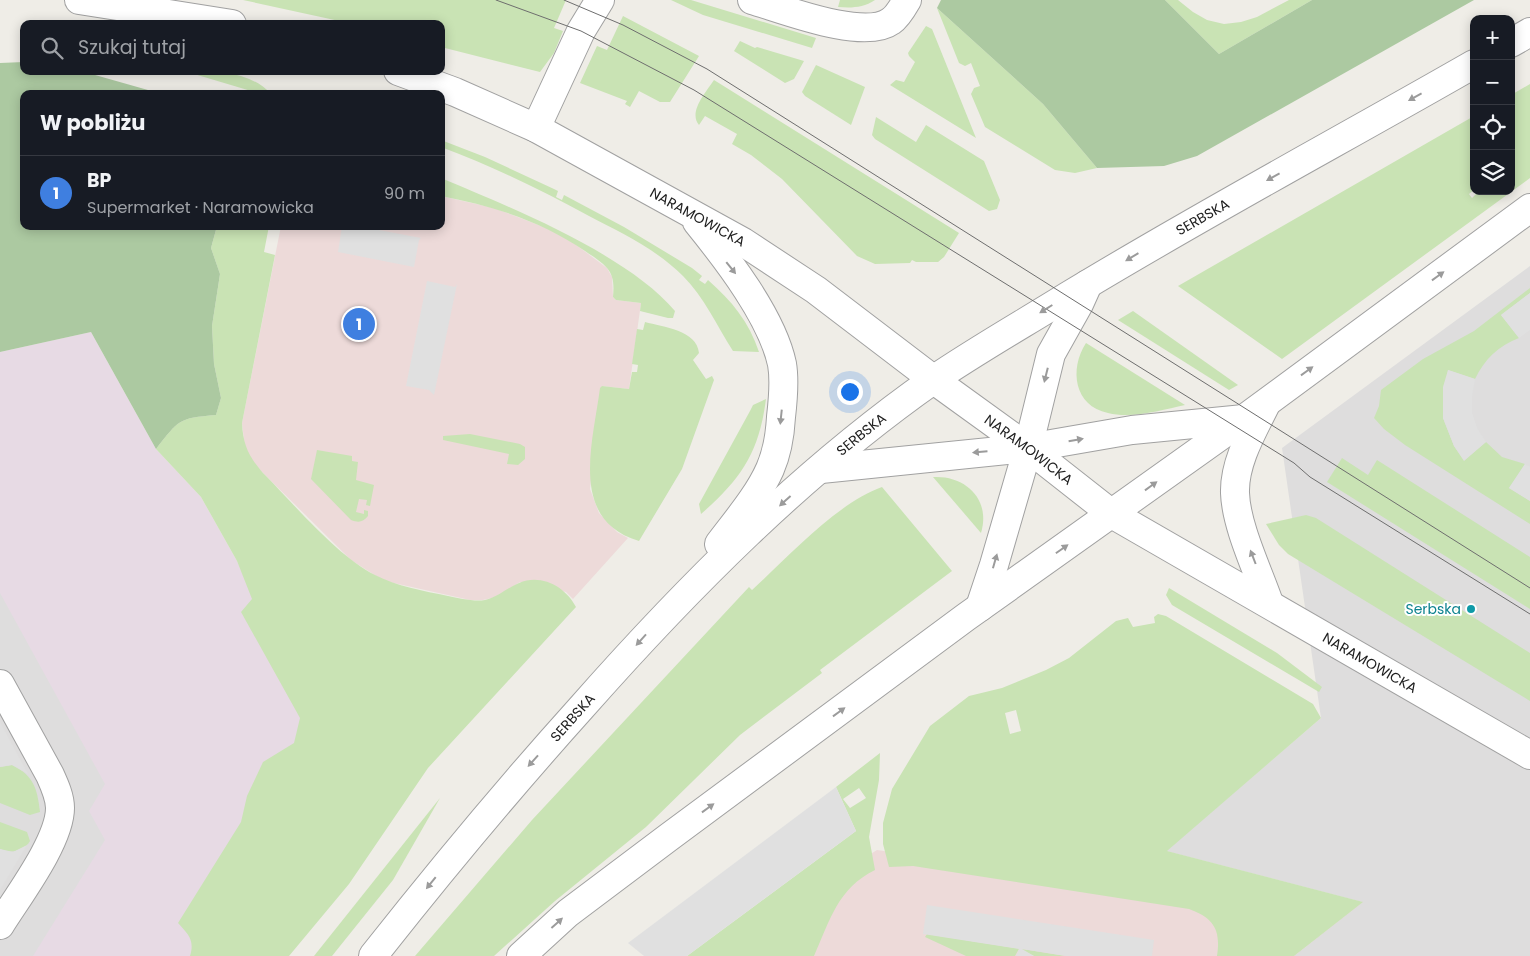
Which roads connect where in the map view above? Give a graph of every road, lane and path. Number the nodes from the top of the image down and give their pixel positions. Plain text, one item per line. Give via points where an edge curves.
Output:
1 (79, 0) edge
2 (600, 0) edge
3 (752, 0) edge
4 (907, 0) edge
5 (206, 20) edge
6 (1530, 32) edge
7 (1515, 40) edge
8 (1470, 66) edge
9 (409, 75) edge
10 (536, 128) junction
11 (1530, 208) edge
12 (691, 215) junction
13 (1088, 284) junction
14 (934, 380) junction
15 (1268, 401) junction
16 (1244, 419) junction
17 (1028, 448) junction
18 (821, 469) junction
19 (1112, 514) junction
20 (1269, 603) junction
21 (674, 605) junction
22 (980, 607) junction
23 (0, 684) edge
24 (1530, 755) edge
25 (0, 925) edge
26 (373, 956) edge
27 (521, 956) edge

1 - 5 street
2 - 10 street via 581,31
3 - 4 street via 850,28 869,29 890,22
6 - 7 street
8 -> 13 street, SERBSKA
9 - 10 street, NARAMOWICKA
10 - 12 street, NARAMOWICKA
15 -> 11 street
12 - 14 street, NARAMOWICKA via 743,242 816,290
12 -> 21 street via 741,280 769,328 782,364 783,395 779,439 770,469 756,494
13 -> 14 street, SERBSKA
13 -> 17 street via 1051,354
14 - 17 street, NARAMOWICKA
14 - 18 street, SERBSKA
15 - 16 street
20 -> 15 street via 1245,536 1235,492 1239,465
17 -> 16 street via 1132,430
19 -> 16 street
17 -> 18 street
17 - 19 street, NARAMOWICKA
22 -> 17 street
18 -> 21 street, SERBSKA
19 - 20 street, NARAMOWICKA
22 -> 19 street
20 - 24 street, NARAMOWICKA
21 -> 26 street, SERBSKA via 515,782
27 -> 22 street via 568,913 611,880
23 - 25 street via 50,775 60,808 51,842

